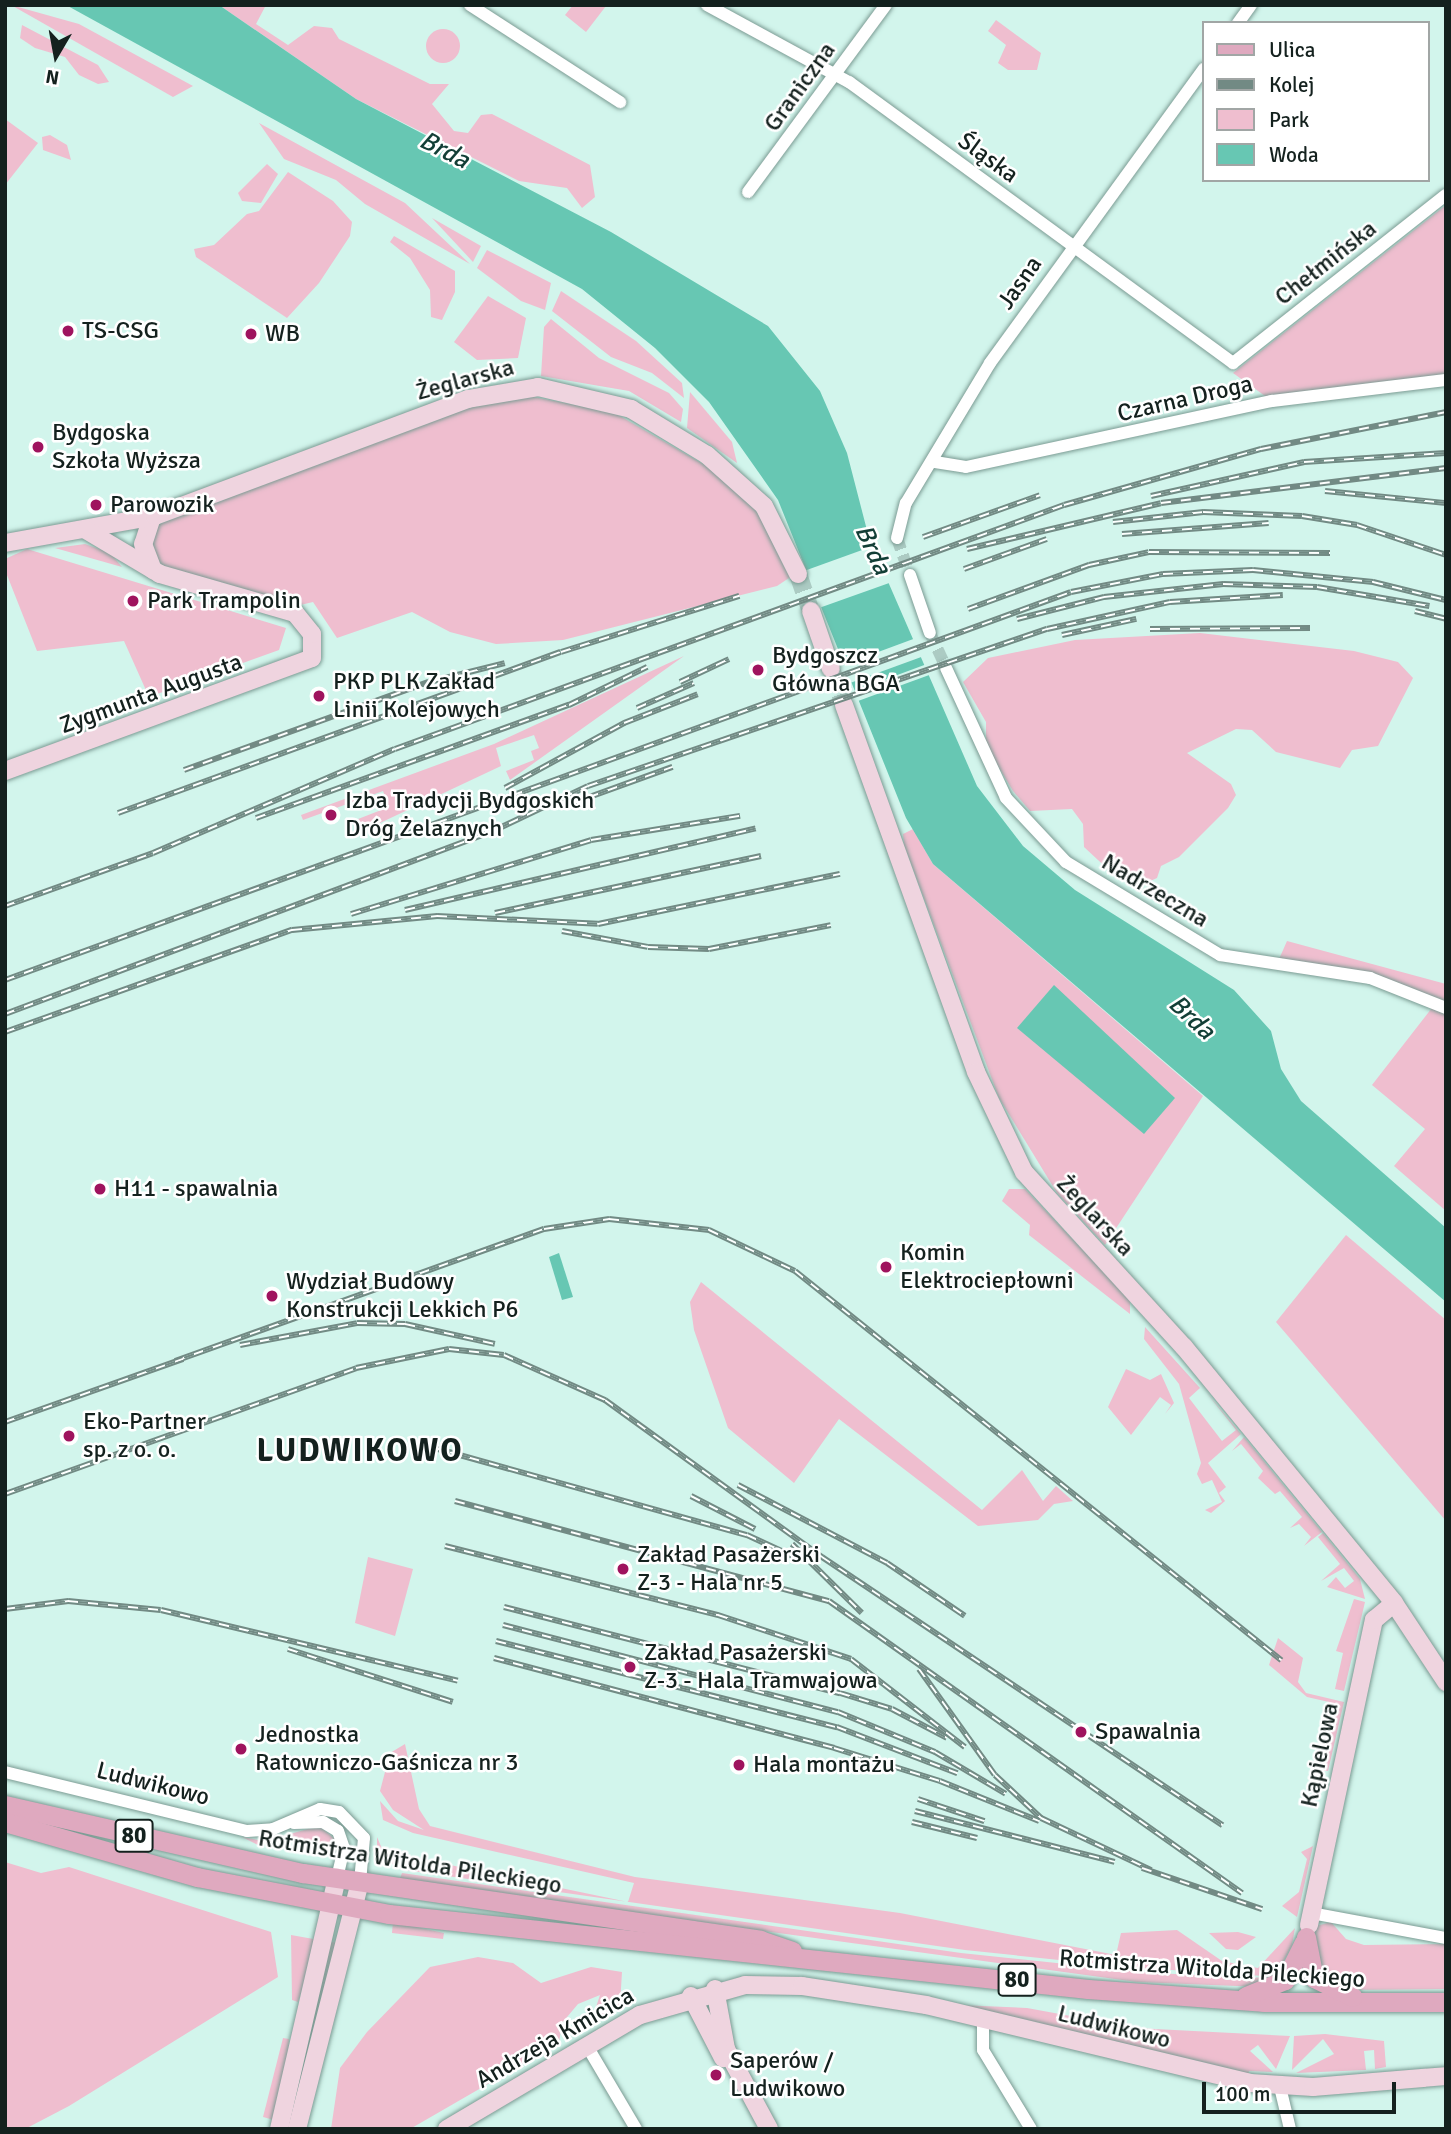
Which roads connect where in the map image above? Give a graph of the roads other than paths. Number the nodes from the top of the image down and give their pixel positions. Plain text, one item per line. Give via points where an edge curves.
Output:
1 (470, 5) edge
2 (707, 5) edge
3 (886, 5) edge
4 (1251, 5) edge
5 (489, 10) edge
6 (1239, 21) edge
7 (1202, 71) edge
8 (837, 74) junction
9 (620, 102) dead end
10 (748, 192) dead end
11 (1446, 195) edge
12 (1072, 245) junction
13 (1233, 363) joint
14 (1446, 380) edge
15 (935, 462) junction
16 (152, 517) junction
17 (86, 530) junction
18 (897, 538) tunnel mouth
19 (5, 543) edge
20 (153, 570) junction
21 (798, 574) tunnel mouth
22 (909, 575) tunnel mouth
23 (811, 611) tunnel mouth
24 (930, 633) tunnel mouth
25 (946, 668) tunnel mouth
26 (831, 669) tunnel mouth
27 (844, 705) tunnel mouth
28 (5, 771) edge
29 (1446, 1008) edge
30 (1394, 1603) junction
31 (1446, 1682) edge
32 (5, 1772) edge
33 (5, 1805) edge
34 (5, 1822) edge
35 (290, 1823) junction
36 (337, 1878) junction
37 (360, 1882) junction
38 (328, 1905) junction
39 (355, 1909) junction
40 (1309, 1925) junction
41 (1446, 1938) edge
42 (809, 1957) junction
43 (715, 1989) junction
44 (691, 1996) junction
45 (1224, 1999) junction
46 (1446, 2002) edge
47 (1398, 2003) junction
48 (983, 2019) junction
49 (587, 2046) junction
50 (736, 2071) junction
51 (1446, 2076) edge
52 (1280, 2087) junction
53 (279, 2129) edge
54 (297, 2129) edge
55 (447, 2129) edge
56 (636, 2129) edge
57 (769, 2129) edge
58 (1031, 2129) edge
59 (1290, 2129) edge

1 - 5 street
2 - 8 street, Śląska via 723,19
3 - 8 street, Graniczna
4 - 6 street
5 - 9 street
7 - 12 street, Jasna
8 - 10 street, Graniczna
8 - 12 street, Śląska
11 - 13 street, Chełmińska
12 - 13 street, Śląska
12 - 15 street, Jasna via 990,363
14 - 15 street, Czarna Droga via 1272,401 966,467
15 - 18 street, Jasna via 903,509
16 - 17 street, Żeglarska
16 - 20 street via 143,544
16 - 21 street, Żeglarska via 468,399 538,387 631,409 707,455 764,506
17 - 19 street, Żeglarska
17 - 20 street via 106,537
20 - 28 street, Zygmunta Augusta via 295,613 312,634 313,658
22 - 24 street
23 - 26 street
25 - 29 street, Nadrzeczna via 1006,798 1066,862 1220,955 1370,978
27 - 30 street, Żeglarska via 976,1072 1024,1172 1184,1347
30 - 31 street, Żeglarska
30 - 40 street, Kąpielowa via 1374,1620
32 - 35 street, Ludwikowo via 247,1831
33 - 36 main road, Rotmistrza Witolda Pileckiego / 80
34 - 38 main road, Rotmistrza Witolda Pileckiego / 80 via 169,1870
35 - 36 street, Ludwikowo via 316,1820 338,1831 344,1848
35 - 37 street, Ludwikowo via 320,1810 349,1816 364,1838
36 - 37 main road, Rotmistrza Witolda Pileckiego / 80
36 - 38 street
37 - 39 street
37 - 42 main road, Rotmistrza Witolda Pileckiego / 80 via 760,1940
38 - 39 main road, Rotmistrza Witolda Pileckiego / 80
38 - 53 street via 321,1963
39 - 42 main road, Rotmistrza Witolda Pileckiego / 80
39 - 54 street
40 - 41 street
40 - 45 main road via 1281,1983
40 - 47 main road via 1309,1969 1320,1984
42 - 45 main road, Rotmistrza Witolda Pileckiego / 80
43 - 44 street, Ludwikowo
43 - 48 street, Ludwikowo via 802,1986
43 - 50 street
44 - 49 street, Andrzeja Kmicica via 640,2015
44 - 50 street via 718,2052
45 - 47 main road, Rotmistrza Witolda Pileckiego / 80
46 - 47 main road, Rotmistrza Witolda Pileckiego / 80
48 - 52 street, Ludwikowo via 1218,2078
48 - 58 street via 983,2050
49 - 55 street, Andrzeja Kmicica
49 - 56 street
50 - 57 street
51 - 52 street, Ludwikowo
52 - 59 street

